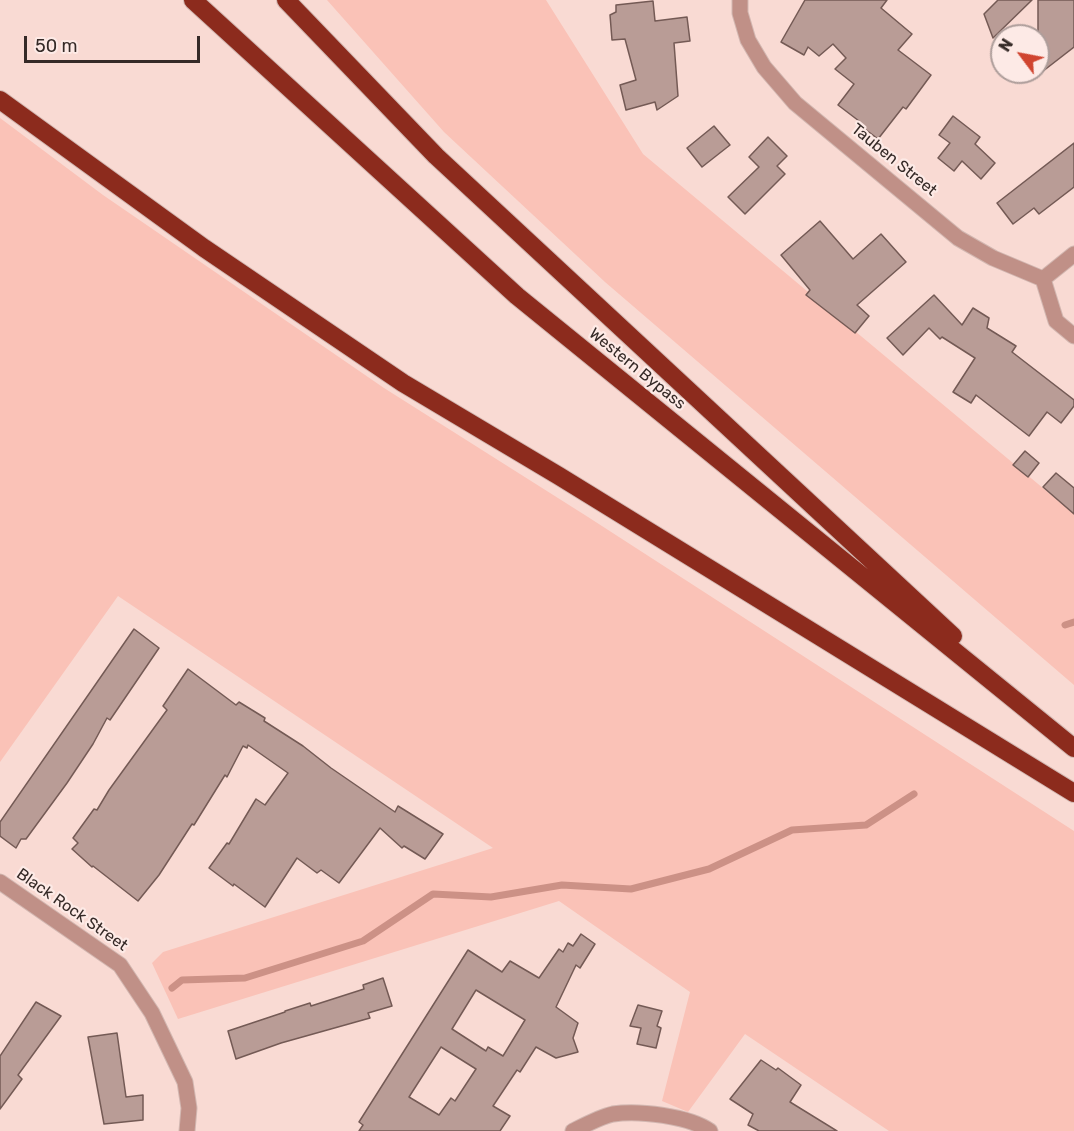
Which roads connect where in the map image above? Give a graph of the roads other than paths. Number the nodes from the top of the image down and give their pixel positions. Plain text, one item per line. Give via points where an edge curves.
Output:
1 (193, 0) edge
2 (286, 0) edge
3 (740, 0) edge
4 (0, 100) edge
5 (1074, 254) edge
6 (1043, 279) junction
7 (1074, 336) edge
8 (1071, 746) edge
9 (1074, 793) edge
10 (0, 882) edge
11 (187, 1131) edge
12 (573, 1131) edge
13 (710, 1131) edge

1 - 8 highway, Western Bypass via 517,297
2 - 8 highway via 436,156
3 - 6 street, Tauben Street via 748,39 764,67 795,103 958,238
4 - 9 highway via 204,248 403,383
5 - 6 street
6 - 7 street via 1056,321
10 - 11 street, Black Rock Street via 120,965 152,1013 185,1082
12 - 13 street via 611,1115 641,1112

